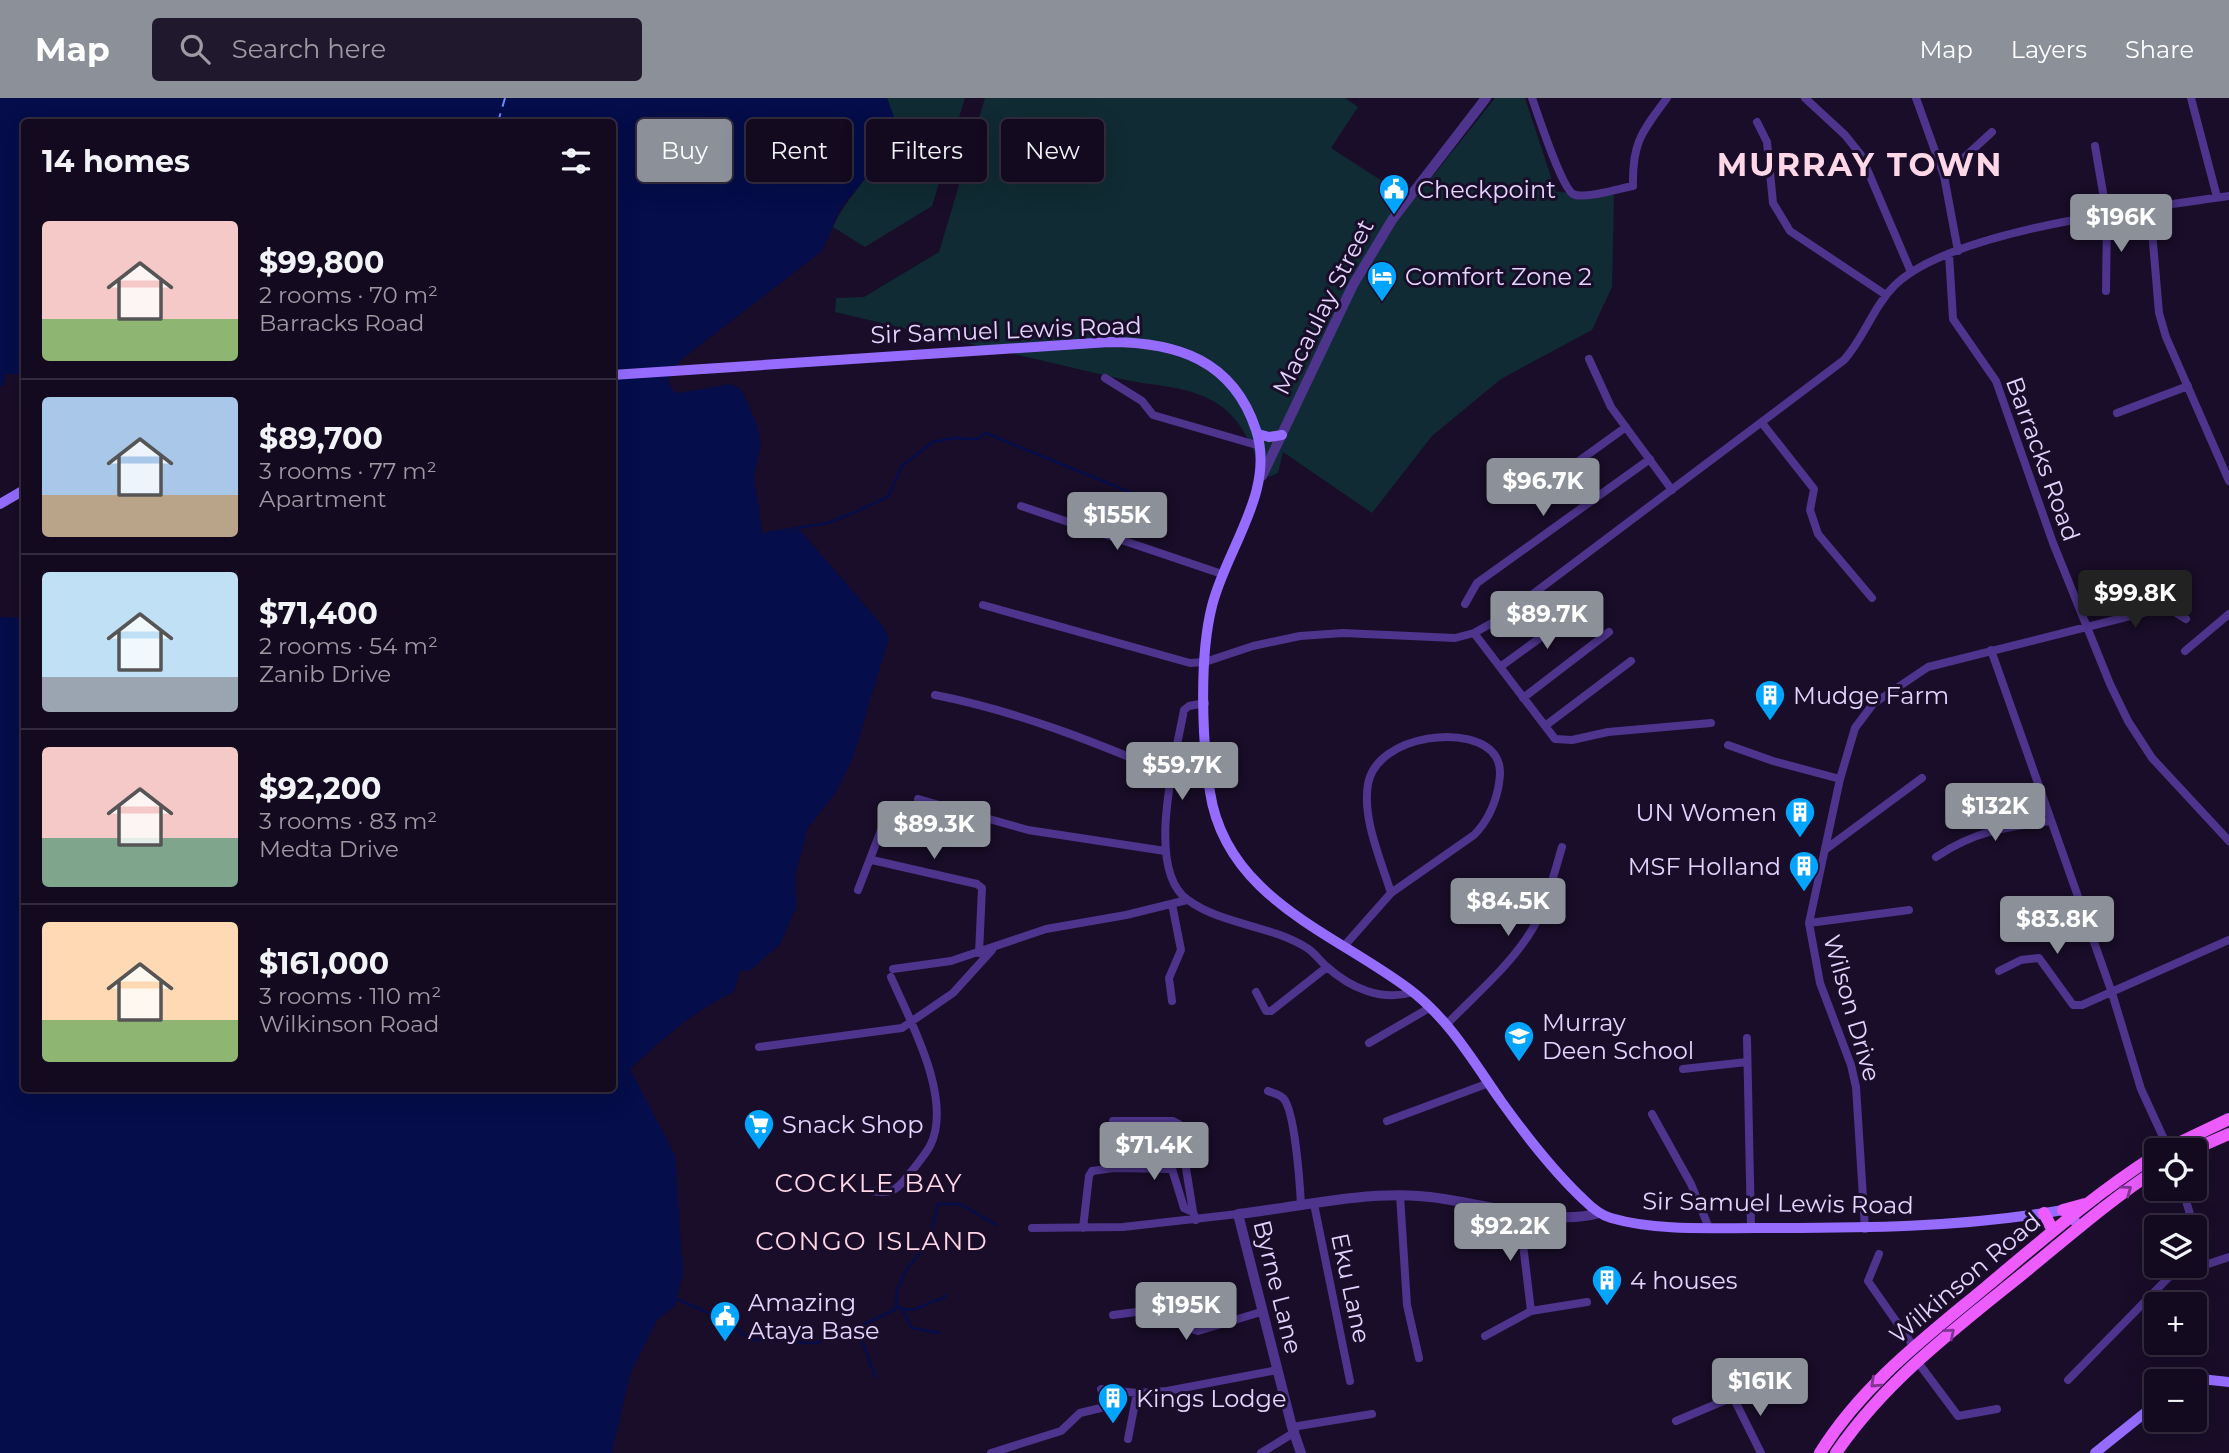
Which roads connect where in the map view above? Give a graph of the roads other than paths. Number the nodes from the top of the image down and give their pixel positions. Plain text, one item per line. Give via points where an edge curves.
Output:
1 (1486, 98) edge
2 (1532, 98) edge
3 (1667, 98) edge
4 (1805, 98) edge
5 (1916, 98) edge
6 (2191, 98) edge
7 (1757, 122) dead end
8 (1992, 132) dead end
9 (2095, 146) dead end
10 (1944, 176) junction
11 (2229, 196) edge
12 (2217, 197) junction
13 (2150, 207) junction
14 (2107, 216) junction
15 (1953, 253) junction
16 (1911, 272) junction
17 (2106, 291) dead end
18 (1886, 295) junction
19 (1589, 359) dead end
20 (616, 375) edge
21 (1105, 378) dead end
22 (2188, 386) junction
23 (2117, 413) dead end
24 (1762, 423) junction
25 (1626, 428) junction
26 (1258, 434) junction
27 (1282, 435) junction
28 (1260, 446) junction
29 (1650, 459) junction
30 (1262, 476) junction
31 (1553, 479) dead end
32 (2229, 481) edge
33 (1672, 490) junction
34 (21, 492) edge
35 (0, 503) edge
36 (1021, 506) dead end
37 (1222, 573) junction
38 (1872, 598) dead end
39 (1465, 604) dead end
40 (984, 605) dead end
41 (1577, 611) dead end
42 (2229, 614) edge
43 (2186, 619) dead end
44 (2086, 629) junction
45 (1609, 632) dead end
46 (1474, 633) junction
47 (1991, 650) junction
48 (2185, 652) dead end
49 (1205, 662) junction
50 (1631, 662) dead end
51 (1500, 667) junction
52 (935, 695) dead end
53 (1524, 698) junction
54 (1205, 703) junction
55 (1711, 723) dead end
56 (1545, 726) junction
57 (1728, 746) dead end
58 (1172, 775) junction
59 (1922, 778) dead end
60 (1840, 779) junction
61 (918, 799) dead end
62 (890, 807) dead end
63 (2051, 821) junction
64 (2229, 842) edge
65 (1562, 847) dead end
66 (1826, 849) junction
67 (1165, 851) junction
68 (1936, 857) dead end
69 (872, 860) junction
70 (858, 890) dead end
71 (1391, 893) junction
72 (1187, 900) junction
73 (1172, 904) junction
74 (1909, 910) dead end
75 (1809, 923) junction
76 (2229, 940) edge
77 (1346, 945) junction
78 (994, 948) junction
79 (979, 953) junction
80 (1328, 967) junction
81 (1999, 971) dead end
82 (1256, 992) dead end
83 (1413, 992) junction
84 (2112, 993) junction
85 (1172, 1001) dead end
86 (1431, 1007) junction
87 (913, 1022) junction
88 (1447, 1024) junction
89 (1746, 1038) dead end
90 (1369, 1043) dead end
91 (759, 1047) dead end
92 (1747, 1062) junction
93 (1683, 1069) dead end
94 (1489, 1083) junction
95 (1268, 1091) dead end
96 (1653, 1114) dead end
97 (2229, 1119) edge
98 (1113, 1121) dead end
99 (1387, 1121) dead end
100 (2229, 1134) edge
101 (2162, 1138) edge
102 (2190, 1138) edge
103 (2207, 1144) edge
104 (2144, 1164) edge
105 (2144, 1177) edge
106 (872, 1191) dead end
107 (1400, 1195) junction
108 (1314, 1204) junction
109 (1301, 1205) junction
110 (1519, 1211) junction
111 (1599, 1213) junction
112 (2044, 1213) junction
113 (1238, 1214) junction
114 (1195, 1216) junction
115 (2071, 1222) junction
116 (1032, 1228) dead end
117 (1083, 1228) junction
118 (1709, 1228) junction
119 (1751, 1228) junction
120 (1865, 1229) junction
121 (2053, 1231) junction
122 (1879, 1254) dead end
123 (2229, 1257) edge
124 (2207, 1263) edge
125 (2169, 1278) edge
126 (1587, 1301) dead end
127 (1531, 1311) junction
128 (1262, 1312) junction
129 (1113, 1315) dead end
130 (1485, 1336) dead end
131 (1914, 1347) junction
132 (1419, 1358) dead end
133 (1917, 1361) junction
134 (1277, 1370) junction
135 (2068, 1380) dead end
136 (1350, 1381) dead end
137 (2207, 1382) edge
138 (2229, 1382) edge
139 (1137, 1393) junction
140 (1997, 1409) dead end
141 (1372, 1413) dead end
142 (2144, 1414) edge
143 (1676, 1421) dead end
144 (1293, 1429) junction
145 (1128, 1439) dead end
146 (991, 1453) edge
147 (1261, 1453) edge
148 (1301, 1453) edge
149 (1761, 1453) edge
150 (1821, 1453) edge
151 (1836, 1453) edge
152 (2095, 1453) edge

1 - 27 street, Macaulay Street via 1392,219 1353,285
2 - 3 street via 1551,152 1574,195 1633,186 1636,145
4 - 16 street via 1861,155
5 - 10 street, Barracks Road
6 - 12 street
7 - 18 street via 1767,142 1773,203 1790,231
8 - 10 street
9 - 14 street
10 - 15 street, Barracks Road
11 - 12 street
12 - 13 street
13 - 14 street
13 - 22 street via 2159,313
14 - 15 street via 2042,227
14 - 17 street
15 - 16 street
15 - 44 street, Barracks Road via 1953,318 2000,389
16 - 18 street
18 - 24 street via 1844,360
19 - 25 street
20 - 26 main road, Sir Samuel Lewis Road via 1133,342 1186,352 1224,375 1241,396
21 - 28 street via 1142,401 1153,415
22 - 23 street
22 - 32 street
24 - 33 street
24 - 38 street via 1814,489 1810,510 1818,534
25 - 29 street
25 - 31 street
26 - 27 main road
26 - 28 main road, Sir Samuel Lewis Road
27 - 30 street, Macaulay Street
28 - 30 main road, Sir Samuel Lewis Road
29 - 33 street
29 - 39 street via 1477,583
30 - 37 main road, Sir Samuel Lewis Road
33 - 46 street via 1501,618
34 - 35 main road
36 - 37 street
37 - 49 main road, Sir Samuel Lewis Road via 1208,624
40 - 49 street via 1190,663
41 - 51 street
42 - 48 street
43 - 44 street via 2170,609
44 - 47 street
44 - 64 street, Barracks Road via 2128,721 2152,758
45 - 53 street
46 - 49 street via 1437,639 1343,633 1300,636
46 - 51 street
47 - 60 street via 1928,667 1873,704 1855,728
47 - 63 street
49 - 54 main road, Sir Samuel Lewis Road
50 - 56 street
51 - 53 street
52 - 58 street via 990,706
53 - 56 street
54 - 58 street via 1184,710
54 - 77 main road, Sir Samuel Lewis Road via 1210,796 1226,846 1259,888
55 - 56 street via 1608,732 1572,740 1555,739
57 - 60 street
58 - 67 street
59 - 66 street
60 - 66 street
61 - 67 street via 1028,830
62 - 69 street
63 - 68 street via 1972,835
63 - 84 street
65 - 88 street via 1545,904 1532,929
66 - 75 street
67 - 72 street via 1174,881
69 - 70 street
69 - 79 street via 982,888
71 - 71 street via 1367,799 1380,757 1411,742 1437,738 1464,739 1489,749 1500,766 1500,779 1486,823
71 - 77 street
72 - 73 street
72 - 80 street via 1298,943
73 - 78 street via 1046,929
73 - 85 street via 1181,950 1169,978
74 - 75 street
75 - 120 street, Wilson Drive via 1820,983 1856,1087
76 - 84 street
77 - 83 main road, Sir Samuel Lewis Road
78 - 79 street
78 - 87 street via 953,993
79 - 87 street via 892,973
80 - 82 street via 1271,1011 1266,1012
80 - 83 street via 1378,995 1390,998
81 - 84 street via 2021,960 2039,958 2073,1005
83 - 86 main road, Sir Samuel Lewis Road
84 - 101 street via 2141,1089
86 - 88 main road, Sir Samuel Lewis Road
86 - 90 street
87 - 91 street via 902,1028
87 - 106 street via 934,1096 931,1145 898,1190
88 - 94 main road, Sir Samuel Lewis Road
89 - 92 street
92 - 93 street
92 - 119 street
94 - 99 street
94 - 111 main road, Sir Samuel Lewis Road via 1525,1133
95 - 109 street via 1281,1096 1288,1106
96 - 118 street
97 - 102 main road
98 - 114 street via 1179,1124
100 - 103 main road
104 - 115 main road, Wilkinson Road via 2089,1203
115 -> 105 main road, Wilkinson Road
107 - 108 street
107 - 110 street
107 - 132 street via 1407,1305
108 - 109 street
108 - 136 street, Eku Lane
109 - 113 street
110 - 111 street via 1573,1218
110 - 127 street
111 - 118 main road, Sir Samuel Lewis Road
112 - 115 main road
112 - 120 main road, Sir Samuel Lewis Road via 1942,1226
112 - 121 main road
113 - 114 street
113 - 128 street, Byrne Lane
114 - 117 street
114 - 117 street via 1184,1208 1172,1169 1099,1169 1089,1176
115 - 121 main road, Wilkinson Road
133 -> 115 main road, Wilkinson Road
116 - 117 street
118 - 119 main road, Sir Samuel Lewis Road
119 - 120 main road, Sir Samuel Lewis Road
121 - 131 main road, Wilkinson Road
122 - 131 street via 1868,1280
123 - 124 street
125 - 135 street
126 - 127 street
127 - 130 street
128 - 129 street via 1198,1331 1191,1329 1183,1309 1175,1307
128 - 134 street, Byrne Lane
131 -> 150 main road, Wilkinson Road via 1868,1389
133 - 140 street via 1958,1416
133 - 151 main road, Wilkinson Road via 1877,1399
134 - 139 street, Byrne Lane via 1193,1388
134 - 144 street, Byrne Lane
137 - 138 main road
139 - 145 street
139 - 146 street, Byrne Lane via 1101,1390 1109,1406 1080,1413 1061,1432
141 - 144 street
142 - 152 main road
143 - 149 street via 1733,1397
144 - 147 street
144 - 148 street, Byrne Lane

